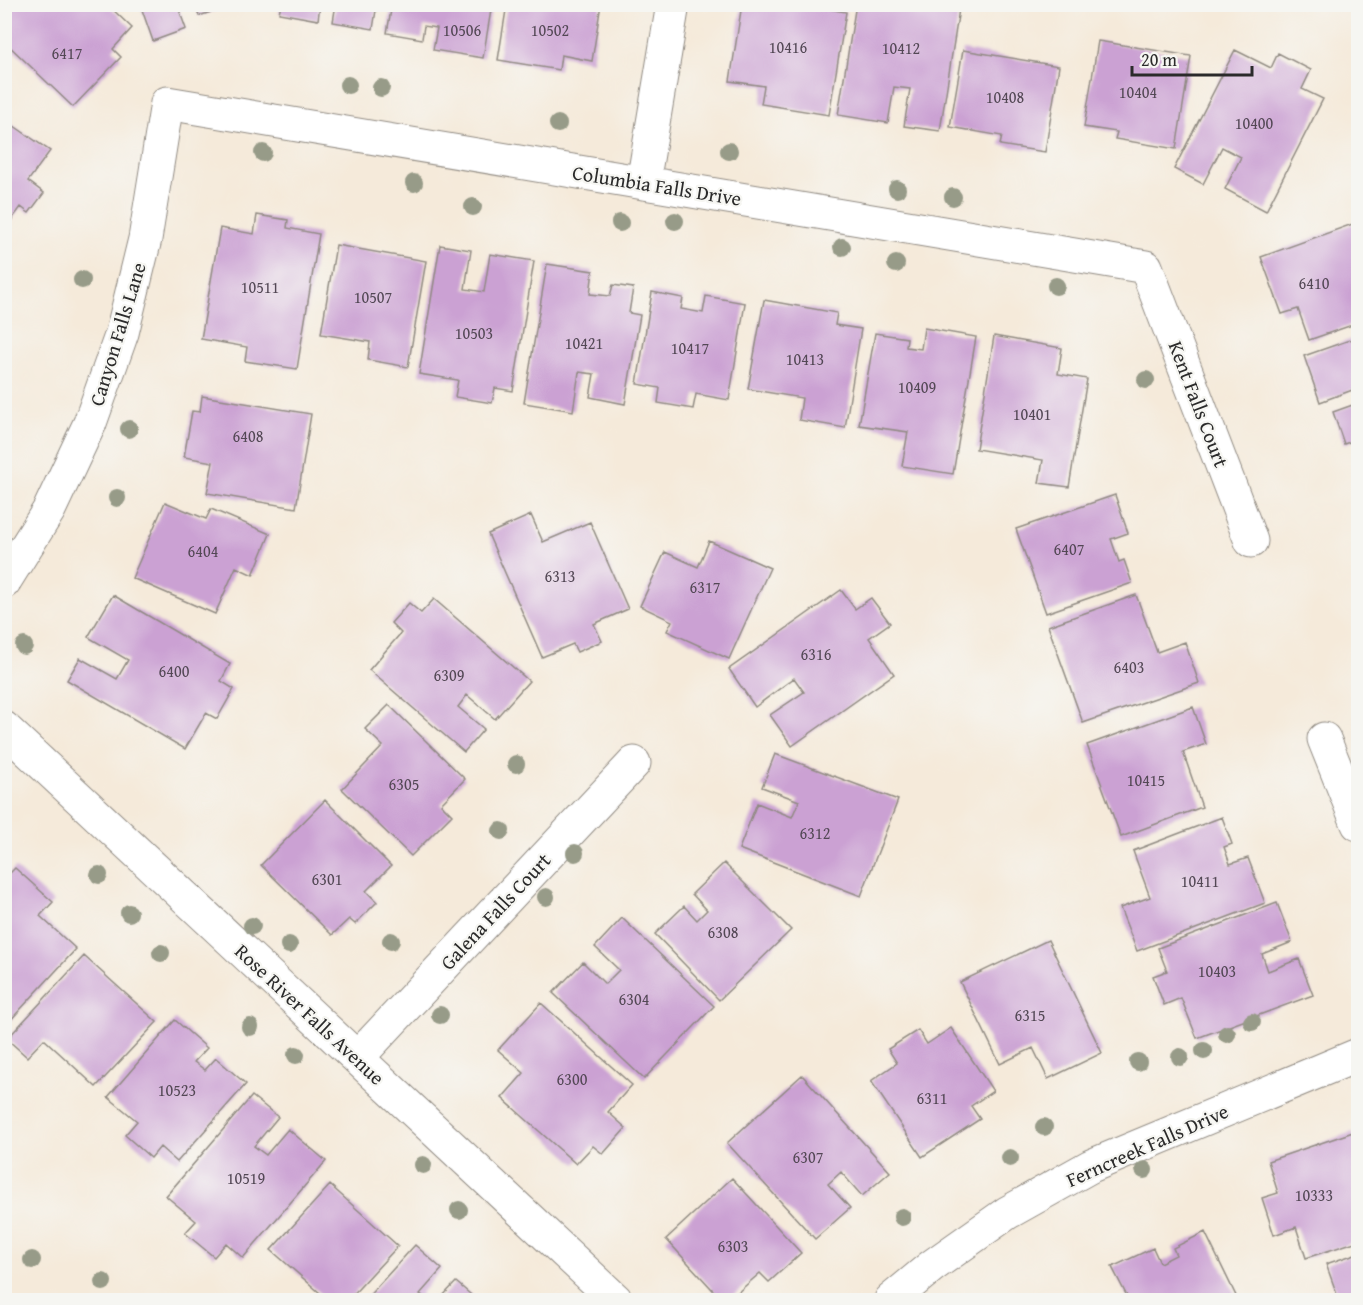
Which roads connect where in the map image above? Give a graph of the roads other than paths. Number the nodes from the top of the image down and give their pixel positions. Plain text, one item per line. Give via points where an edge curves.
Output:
1 (673, 4) edge
2 (167, 103) joint
3 (643, 183) junction
4 (1146, 267) joint
5 (1251, 541) dead end
6 (4, 582) edge
7 (4, 728) edge
8 (1324, 739) dead end
9 (634, 763) dead end
10 (1359, 824) edge
11 (1359, 1055) edge
12 (357, 1058) junction
13 (616, 1300) edge
14 (891, 1300) edge

1 - 3 street
2 - 3 street, Columbia Falls Drive
2 - 6 street, Canyon Falls Lane via 145,239 122,333 90,423 49,510
3 - 4 street, Columbia Falls Drive
4 - 5 street, Kent Falls Court
7 - 12 street, Rose River Falls Avenue
8 - 10 street
9 - 12 street, Galena Falls Court
11 - 14 street, Ferncreek Falls Drive via 1091,1166 1007,1213
12 - 13 street, Rose River Falls Avenue

